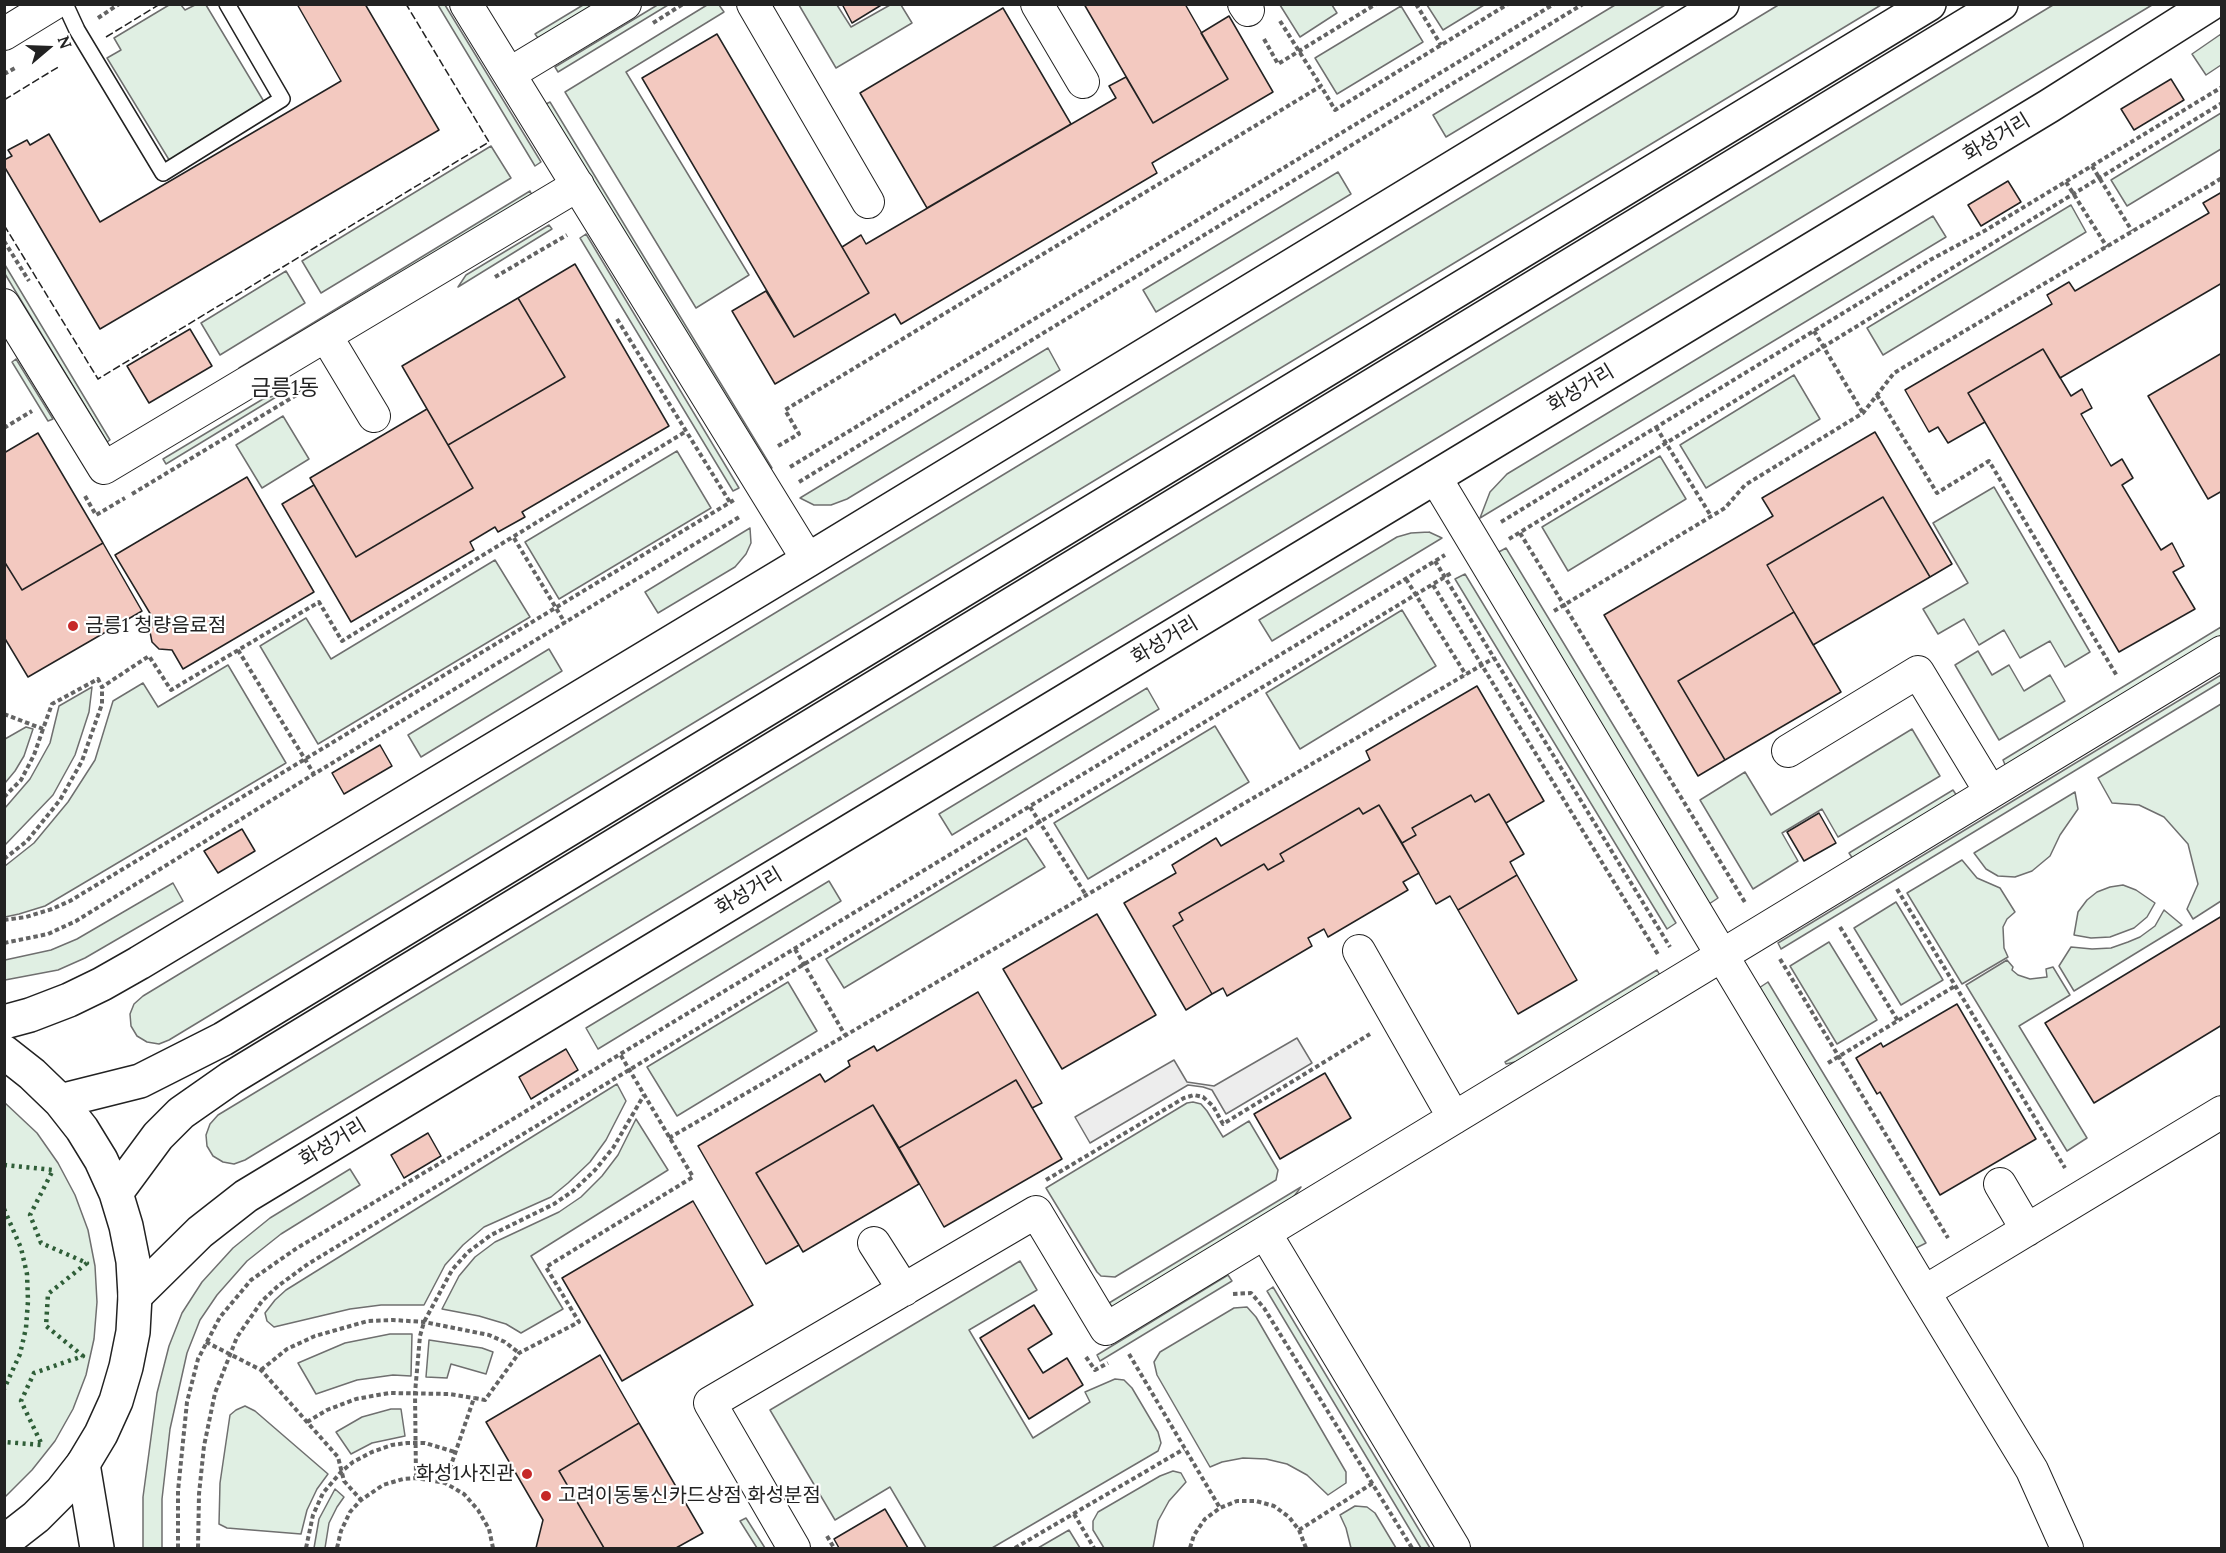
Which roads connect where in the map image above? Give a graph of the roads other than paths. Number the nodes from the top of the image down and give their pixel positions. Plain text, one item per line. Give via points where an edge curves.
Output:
1 (53, 4) edge
2 (65, 4) edge
3 (227, 4) edge
4 (466, 4) edge
5 (625, 4) edge
6 (753, 4) edge
7 (1037, 4) edge
8 (1722, 4) edge
9 (1929, 4) edge
10 (2001, 4) edge
11 (2210, 4) edge
12 (4, 34) edge
13 (509, 74) junction
14 (1083, 82) dead end
15 (578, 185) junction
16 (868, 202) dead end
17 (4, 306) edge
18 (326, 336) junction
19 (374, 416) dead end
20 (1436, 477) junction
21 (808, 560) junction
22 (2222, 652) edge
23 (1788, 751) dead end
24 (1990, 791) junction
25 (1359, 951) dead end
26 (1723, 956) junction
27 (4, 1022) edge
28 (4, 1052) edge
29 (60, 1101) junction
30 (2222, 1112) edge
31 (1454, 1118) junction
32 (2000, 1184) dead end
33 (116, 1193) junction
34 (2027, 1230) junction
35 (1265, 1233) junction
36 (874, 1244) dead end
37 (904, 1290) junction
38 (1924, 1292) junction
39 (135, 1296) junction
40 (83, 1464) junction
41 (4, 1542) edge
42 (97, 1548) edge
43 (794, 1548) edge
44 (1454, 1548) edge
45 (2067, 1548) edge

1 - 12 street
2 - 3 lane via 163,173 282,99
4 - 13 street
5 - 13 street
6 - 16 street
7 - 14 street
8 - 21 main road
9 - 29 main road via 223,1039 140,1081
10 - 33 main road via 231,1077 181,1113 158,1136
11 - 20 main road, 화성거리
13 - 15 street
15 - 18 street
15 - 21 street
17 - 18 street via 104,468
18 - 19 street
20 - 26 street
20 - 39 main road, 화성거리 via 246,1196 200,1232
21 - 27 main road via 102,984
22 - 24 street
23 - 24 street via 1918,672
24 - 26 street
25 - 31 street
26 - 31 street
26 - 38 street
28 - 29 main road
29 - 33 main road via 101,1160
30 - 34 street
31 - 35 street
32 - 34 street
33 - 39 main road via 133,1261
34 - 38 street
35 - 37 street via 1106,1329 1036,1212
35 - 44 street
36 - 37 street
37 - 43 street via 710,1403
38 - 45 street via 2032,1470
39 - 40 main road via 131,1344 116,1401
40 - 41 main road via 36,1517
40 - 42 main road

